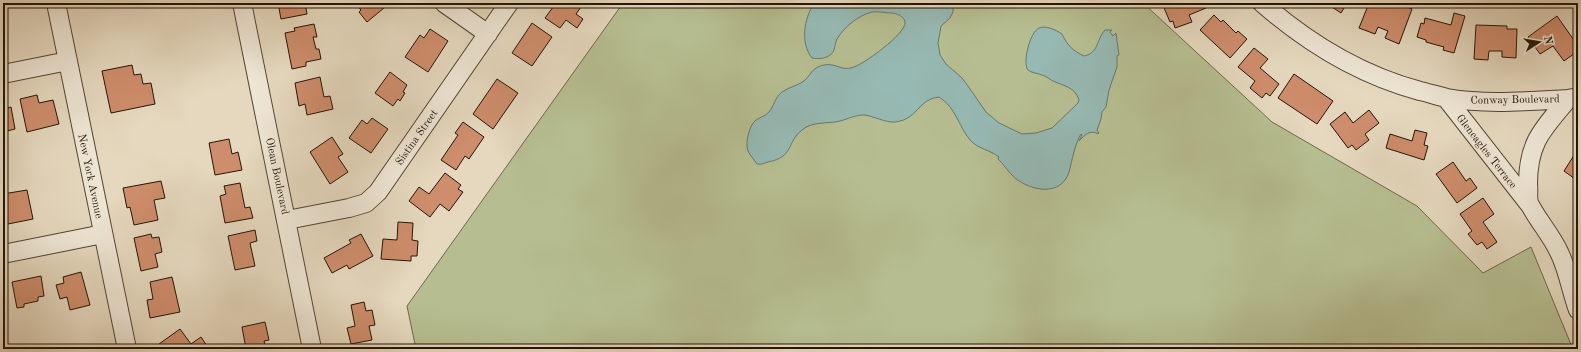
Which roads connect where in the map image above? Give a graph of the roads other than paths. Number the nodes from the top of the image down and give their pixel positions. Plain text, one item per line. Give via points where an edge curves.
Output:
1 (56, 3) edge
2 (242, 3) edge
3 (444, 3) edge
4 (510, 3) edge
5 (1262, 3) edge
6 (488, 34) junction
7 (68, 61) junction
8 (3, 74) edge
9 (1446, 98) junction
10 (1573, 98) edge
11 (1529, 204) junction
12 (287, 220) junction
13 (103, 234) junction
14 (3, 254) edge
15 (1578, 310) edge
16 (127, 349) edge
17 (312, 349) edge

1 - 7 street, New York Avenue
2 - 12 street, Olean Boulevard
3 - 6 street
4 - 6 street, Sistina Street
5 - 9 street, Conway Boulevard via 1301,36 1344,62 1385,80
6 - 12 street, Sistina Street via 378,192 366,203
7 - 8 street
7 - 13 street, New York Avenue
9 - 10 street, Conway Boulevard via 1505,102
9 - 11 street, Gleneagles Terrace
10 - 11 street, Gleneagles Terrace via 1542,131 1535,143 1528,173
11 - 15 street, Gleneagles Terrace via 1560,252
12 - 17 street, Olean Boulevard
13 - 14 street
13 - 16 street, New York Avenue

